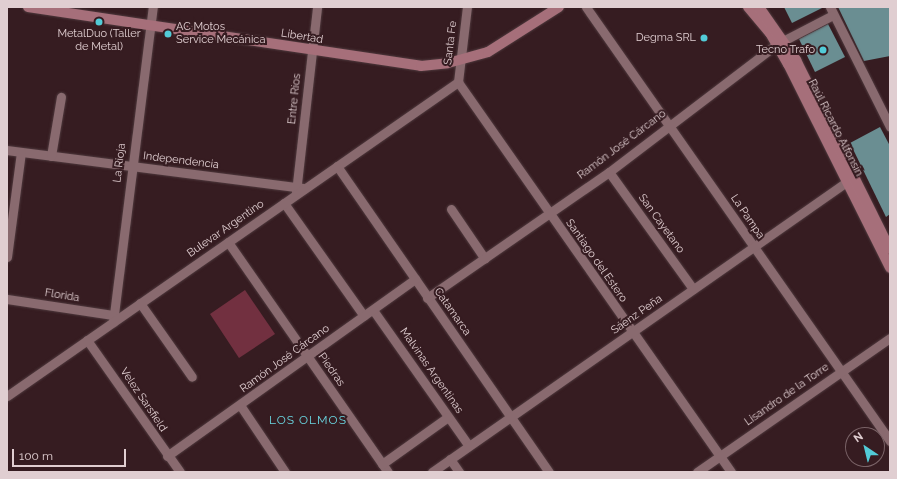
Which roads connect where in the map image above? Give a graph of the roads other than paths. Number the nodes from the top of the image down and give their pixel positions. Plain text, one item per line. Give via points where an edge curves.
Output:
1 (28, 7) edge
2 (153, 7) edge
3 (317, 7) edge
4 (467, 7) edge
5 (559, 7) edge
6 (586, 7) edge
7 (748, 7) edge
8 (759, 7) edge
9 (831, 11) edge
10 (151, 25) junction
11 (781, 42) junction
12 (312, 51) junction
13 (461, 60) junction
14 (458, 82) junction
15 (61, 97) dead end
16 (670, 124) junction
17 (890, 127) edge
18 (7, 150) edge
19 (21, 152) junction
20 (51, 156) junction
21 (337, 166) junction
22 (132, 167) junction
23 (610, 172) junction
24 (852, 179) junction
25 (300, 190) junction
26 (284, 203) junction
27 (451, 208) dead end
28 (548, 214) junction
29 (228, 242) junction
30 (753, 248) junction
31 (890, 249) edge
32 (7, 257) edge
33 (485, 259) junction
34 (890, 268) edge
35 (415, 279) junction
36 (693, 290) junction
37 (427, 298) junction
38 (7, 300) edge
39 (140, 303) junction
40 (373, 310) junction
41 (364, 316) junction
42 (113, 319) junction
43 (632, 332) junction
44 (890, 338) edge
45 (87, 340) junction
46 (307, 357) junction
47 (841, 372) junction
48 (192, 377) dead end
49 (7, 396) edge
50 (240, 405) junction
51 (510, 417) junction
52 (448, 418) junction
53 (890, 441) edge
54 (469, 446) junction
55 (167, 456) junction
56 (720, 457) junction
57 (450, 459) junction
58 (385, 468) edge
59 (180, 472) edge
60 (286, 472) edge
61 (432, 472) edge
62 (459, 472) edge
63 (549, 472) edge
64 (698, 472) edge
65 (731, 472) edge

1 - 10 main road, Libertad
2 - 10 street, La Rioja
3 - 12 street, Entre Ríos
4 - 13 street, Santa Fe
5 - 13 main road, Libertad via 498,47
6 - 16 street, La Pampa
7 - 11 main road, Raúl Ricardo Alfonsín
8 - 11 main road, Raúl Ricardo Alfonsín
9 - 11 street, Ramón José Cárcano
9 - 17 street
10 - 12 main road, Libertad
10 - 22 street, La Rioja
11 - 16 street, Ramón José Cárcano
11 - 24 main road, Raúl Ricardo Alfonsín
12 - 13 main road, Libertad via 411,65
12 - 25 street, Entre Ríos
13 - 14 street, Santa Fe
14 - 21 street, Bulevar Argentino
14 - 28 street, Santiago del Estero
15 - 20 street
16 - 23 street, Ramón José Cárcano
16 - 30 street, La Pampa
18 - 19 street, Independencia
19 - 20 street, Independencia
19 - 32 street
20 - 22 street, Independencia
21 - 25 street, Bulevar Argentino
21 - 35 street, Catamarca
22 - 25 street, Independencia
22 - 42 street, La Rioja
23 - 28 street, Ramón José Cárcano
23 - 36 street, San Cayetano
24 - 30 street, Sáenz Peña
24 - 31 main road, Raúl Ricardo Alfonsín
24 - 34 main road, Raúl Ricardo Alfonsín
25 - 26 street, Bulevar Argentino
26 - 29 street, Bulevar Argentino
26 - 41 street
27 - 33 street
28 - 33 street, Ramón José Cárcano
28 - 43 street, Santiago del Estero
29 - 39 street, Bulevar Argentino
29 - 46 street, Piedras
30 - 36 street, Sáenz Peña
30 - 47 street, La Pampa
33 - 37 street, Ramón José Cárcano
35 - 37 street, Catamarca
35 - 40 street, Ramón José Cárcano
36 - 43 street, Sáenz Peña
37 - 51 street, Catamarca
38 - 42 street, Florida
39 - 42 street, Bulevar Argentino
39 - 48 street
40 - 41 street, Ramón José Cárcano
40 - 52 street, Malvinas Argentinas
41 - 46 street, Ramón José Cárcano
42 - 45 street, Bulevar Argentino
43 - 51 street, Sáenz Peña
43 - 56 street, Santiago del Estero
44 - 47 street, Lisandro de la Torre
45 - 49 street, Bulevar Argentino
45 - 55 street, Velez Sarsfield
46 - 50 street, Ramón José Cárcano
46 - 58 street, Piedras
47 - 53 street, La Pampa
47 - 56 street, Lisandro de la Torre
50 - 55 street, Ramón José Cárcano
50 - 60 street
51 - 54 street, Sáenz Peña
51 - 63 street, Catamarca
52 - 54 street, Malvinas Argentinas
52 - 58 street
54 - 57 street, Sáenz Peña
55 - 59 street, Velez Sarsfield
56 - 64 street, Lisandro de la Torre
56 - 65 street, Santiago del Estero
57 - 61 street, Sáenz Peña
57 - 62 street

